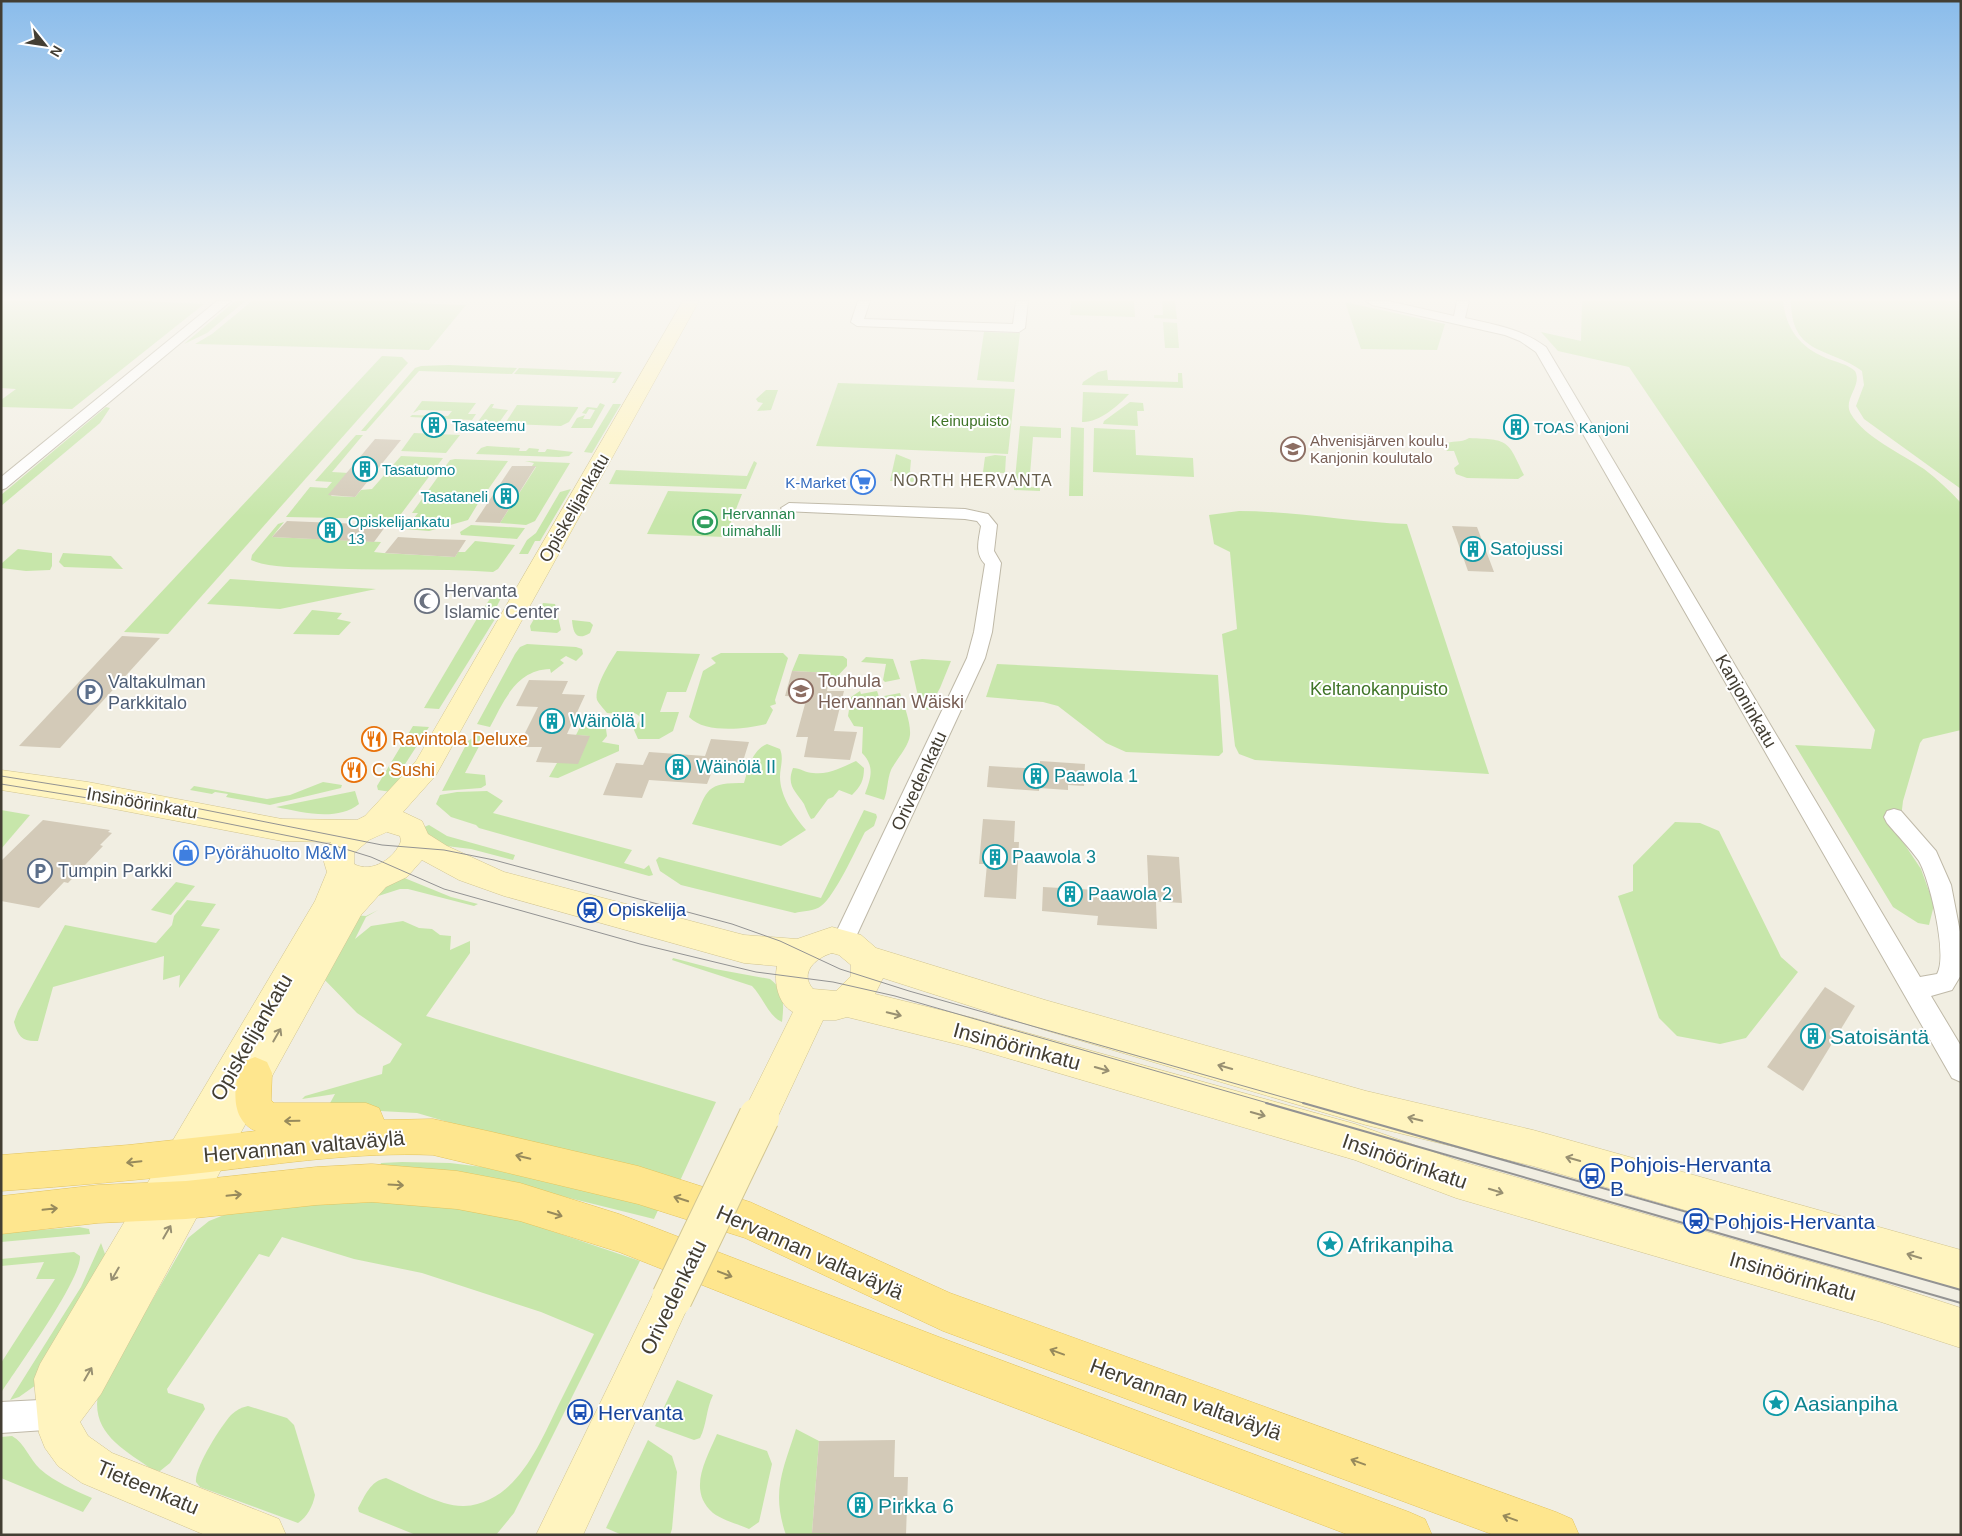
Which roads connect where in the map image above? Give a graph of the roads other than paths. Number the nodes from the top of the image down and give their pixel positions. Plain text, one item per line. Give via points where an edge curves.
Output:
1 (138, 373) edge
2 (651, 373) edge
3 (1555, 373) edge
4 (1, 485) edge
5 (790, 508) dead end
6 (426, 768) junction
7 (1, 780) edge
8 (1894, 817) dead end
9 (367, 827) junction
10 (282, 830) junction
11 (414, 835) junction
12 (340, 865) junction
13 (385, 874) junction
14 (478, 876) junction
15 (854, 950) junction
16 (795, 963) junction
17 (1913, 989) junction
18 (830, 1004) junction
19 (1961, 1070) edge
20 (255, 1073) junction
21 (492, 1150) junction
22 (196, 1155) junction
23 (1, 1173) edge
24 (171, 1201) junction
25 (1, 1215) edge
26 (1961, 1270) edge
27 (1961, 1328) edge
28 (60, 1414) junction
29 (1, 1418) edge
30 (263, 1535) edge
31 (559, 1535) edge
32 (1409, 1535) edge
33 (1556, 1535) edge

1 - 4 street
2 - 6 main road, Opiskelijankatu
3 - 17 street, Kanjoninkatu
5 - 15 street, Orivedenkatu via 965,514 982,517 989,524 986,551 993,563 976,658
6 - 9 main road, Opiskelijankatu
6 - 11 main road, Opiskelijankatu
7 - 10 main road, Insinöörinkatu via 98,794
8 - 17 street via 1928,857 1940,885 1953,957 1944,983
9 - 10 main road, Insinöörinkatu
9 - 11 main road via 397,822
9 - 12 main road via 345,844
10 - 12 main road, Insinöörinkatu
11 - 13 main road via 410,857
11 - 14 main road via 438,857
12 - 13 main road via 356,879
12 - 22 main road, Opiskelijankatu via 328,905
13 - 14 main road via 427,871
20 -> 13 main road, Opiskelijankatu via 350,906
14 - 16 main road
15 - 16 main road via 820,941
15 - 18 main road via 867,977 863,987
26 -> 15 main road, Insinöörinkatu via 1533,1148 1366,1108 1265,1079 1045,1015
16 - 18 main road via 791,984 795,993 803,1001
17 - 19 street, Kanjoninkatu
18 -> 27 main road, Insinöörinkatu via 973,1033 1214,1101 1355,1142 1456,1179 1856,1294
18 - 31 main road, Orivedenkatu, bridge via 759,1117
21 -> 20 main road via 420,1120 276,1122 262,1116 253,1105
20 - 22 main road, Opiskelijankatu
21 - 22 main road, Hervannan valtaväylä via 433,1138 404,1136 330,1140
33 -> 21 main road, Hervannan valtaväylä via 942,1311 750,1221 638,1185
22 -> 23 main road, Hervannan valtaväylä
22 - 24 main road, Opiskelijankatu
25 -> 24 main road via 98,1204
24 - 28 main road via 86,1379
24 -> 32 main road via 372,1183 434,1187 520,1202 619,1233 948,1362
28 - 29 street
28 - 30 main road, Tieteenkatu via 60,1433 64,1439 73,1451 98,1468

